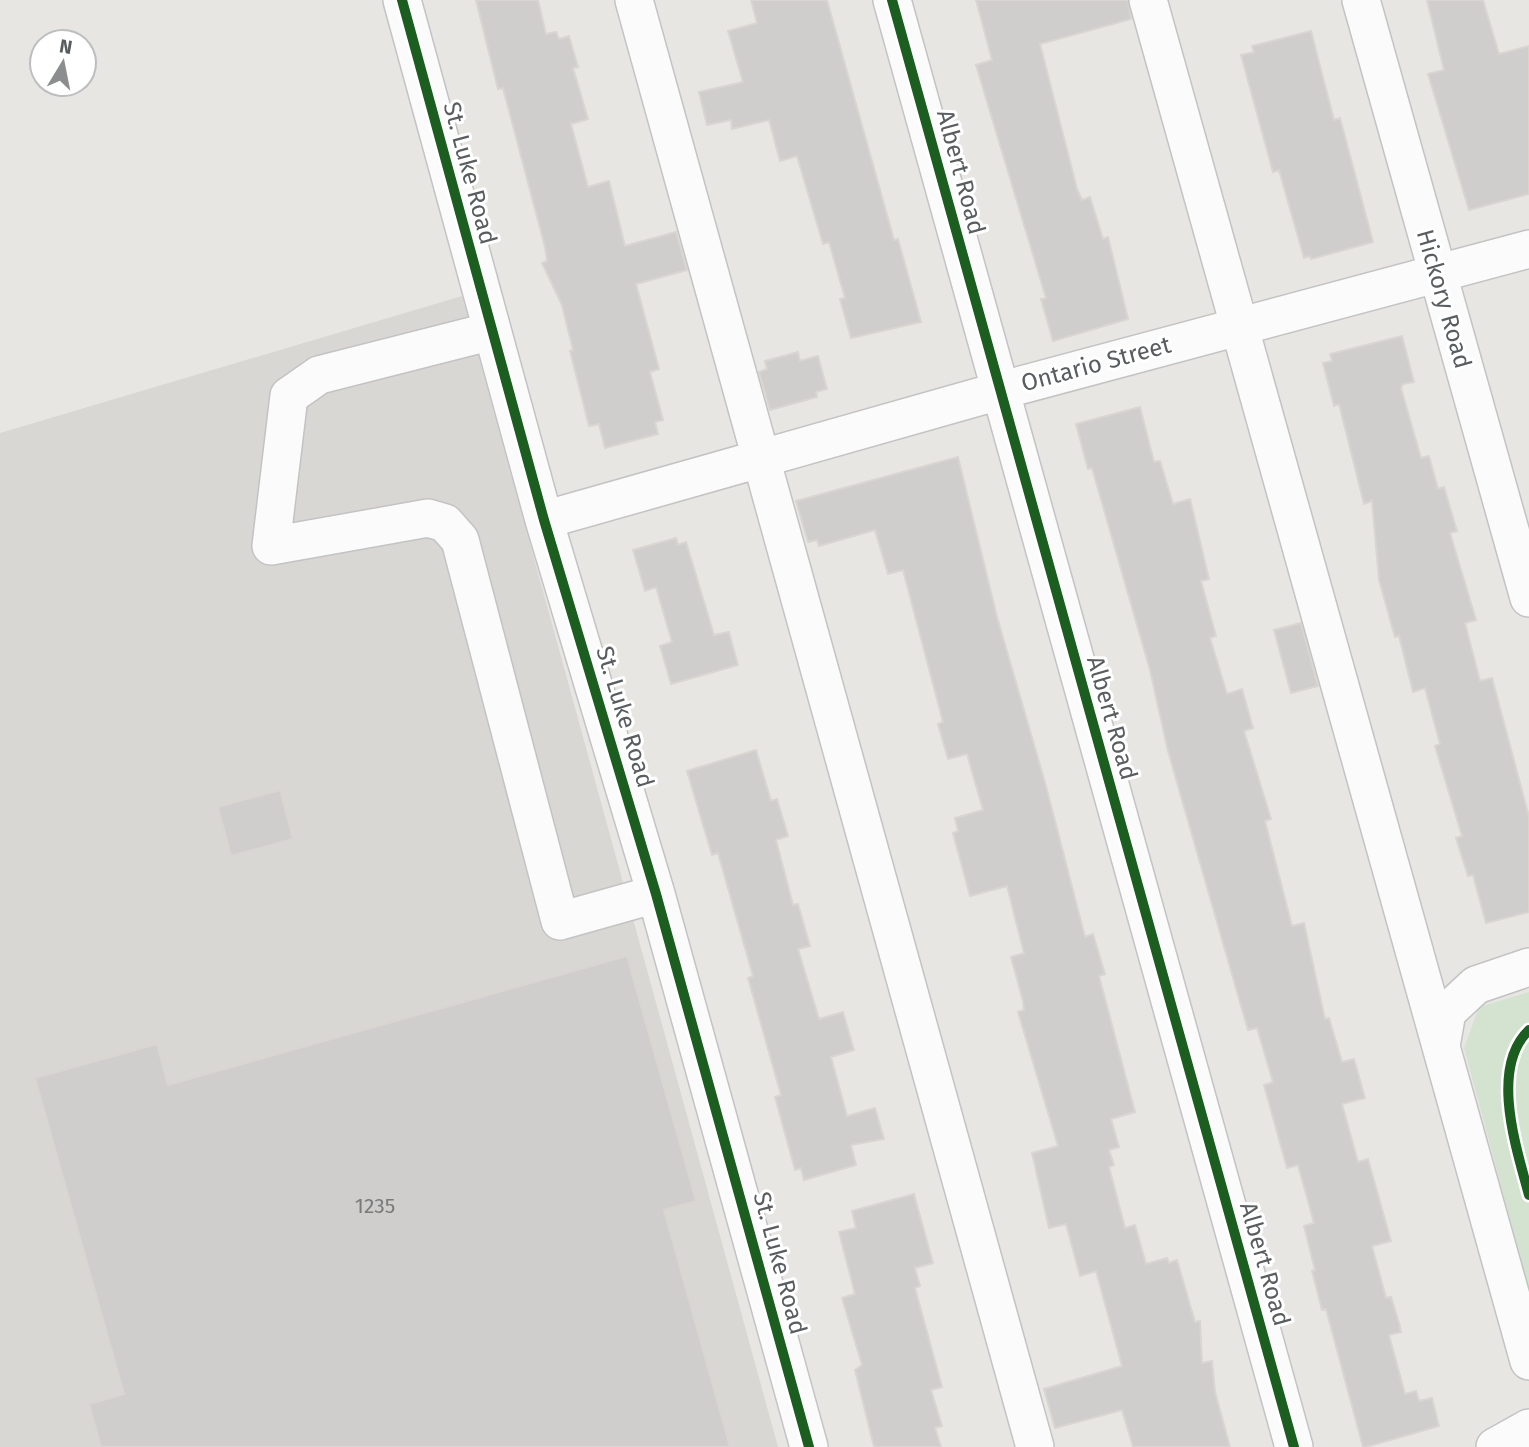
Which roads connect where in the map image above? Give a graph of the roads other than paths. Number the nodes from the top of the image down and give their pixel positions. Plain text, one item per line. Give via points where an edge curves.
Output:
1 (401, 0) edge
2 (634, 0) edge
3 (891, 0) edge
4 (1148, 0) edge
5 (1361, 0) edge
6 (1529, 250) edge
7 (1436, 273) junction
8 (1240, 326) junction
9 (492, 331) junction
10 (999, 391) junction
11 (762, 459) junction
12 (544, 520) junction
13 (1529, 598) edge
14 (656, 894) junction
15 (1529, 967) edge
16 (1441, 1046) junction
17 (1529, 1361) edge
18 (1529, 1428) edge
19 (808, 1447) edge
20 (1035, 1447) edge
21 (1294, 1447) edge
22 (1495, 1447) edge

1 - 9 street, St. Luke Road
2 - 11 street
3 - 10 street, Albert Road
4 - 8 street
5 - 7 street, Hickory Road
6 - 7 street, Ontario Street
7 - 8 street, Ontario Street
7 - 13 street, Hickory Road
8 - 10 street, Ontario Street
8 - 16 street
9 - 12 street, St. Luke Road
9 - 14 street via 319,375 289,396 271,546 428,518 444,523 460,540 560,921
10 - 11 street, Ontario Street
10 - 21 street, Albert Road
11 - 12 street, Ontario Street
11 - 20 street
12 - 14 street, St. Luke Road
14 - 19 street, St. Luke Road
15 - 16 street via 1476,985 1447,1012
16 - 17 street
18 - 22 street

